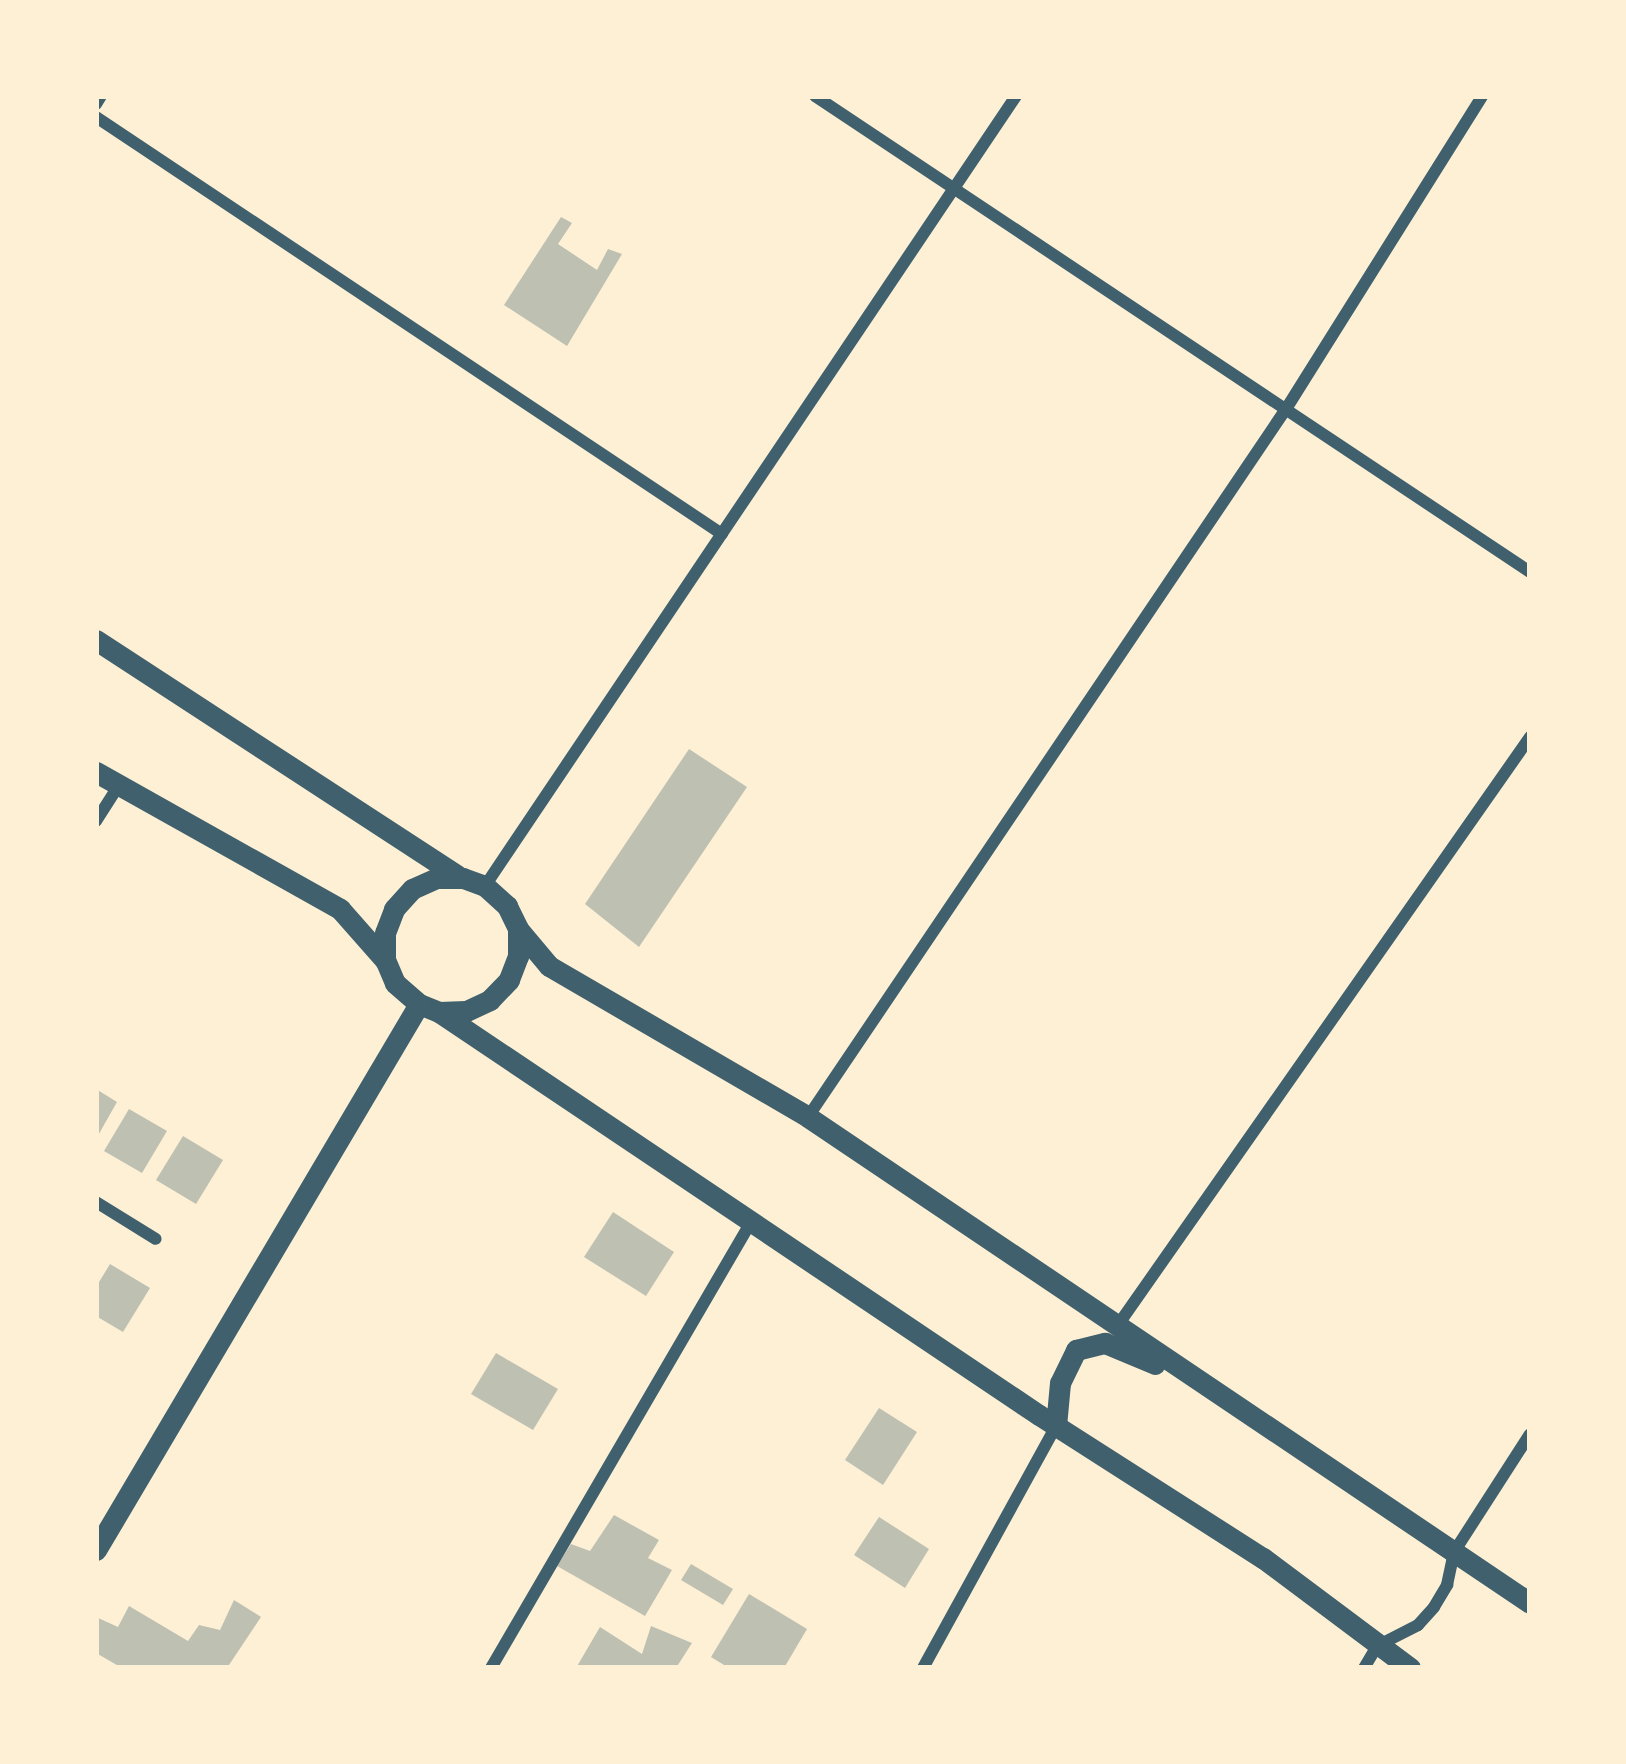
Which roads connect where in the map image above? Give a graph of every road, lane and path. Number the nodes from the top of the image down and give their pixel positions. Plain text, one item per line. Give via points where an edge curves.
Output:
1 (101, 96) edge
2 (815, 96) edge
3 (1016, 96) edge
4 (1482, 96) edge
5 (96, 104) edge
6 (96, 117) edge
7 (954, 189) junction
8 (1286, 409) junction
9 (722, 534) junction
10 (1530, 572) edge
11 (96, 640) edge
12 (1530, 737) edge
13 (96, 772) edge
14 (119, 785) junction
15 (96, 820) edge
16 (463, 878) junction
17 (485, 886) junction
18 (518, 929) junction
19 (385, 960) junction
20 (429, 1008) junction
21 (808, 1117) junction
22 (96, 1202) edge
23 (751, 1222) junction
24 (155, 1239) dead end
25 (1118, 1325) junction
26 (1216, 1392) junction
27 (1056, 1426) junction
28 (1530, 1434) edge
29 (96, 1550) edge
30 (1454, 1552) junction
31 (1530, 1603) edge
32 (1377, 1646) junction
33 (491, 1668) edge
34 (923, 1668) edge
35 (1364, 1668) edge
36 (1410, 1668) edge

1 - 5 street
2 - 7 street
3 - 7 street
4 - 8 street
6 - 9 street
7 - 8 street
7 - 9 street
8 - 10 street
8 - 21 street
9 - 17 street
11 - 16 street
12 - 25 street
13 - 14 street
14 - 15 street
14 - 19 street via 340,909
16 - 17 street
16 - 19 street via 436,878 412,890 389,921
17 - 18 street
18 - 20 street via 509,980 490,1000 466,1011
18 - 21 street via 549,967
19 - 20 street via 395,983
20 - 23 street
20 - 29 street
21 - 25 street
22 - 24 street
23 - 27 street
23 - 33 street
25 - 26 street
26 - 27 street via 1121,1347 1090,1344 1076,1350 1060,1383
26 - 30 street
27 - 32 street via 1263,1558
27 - 34 street
28 - 30 street
30 - 31 street
30 - 32 street via 1434,1607
32 - 35 street
32 - 36 street

